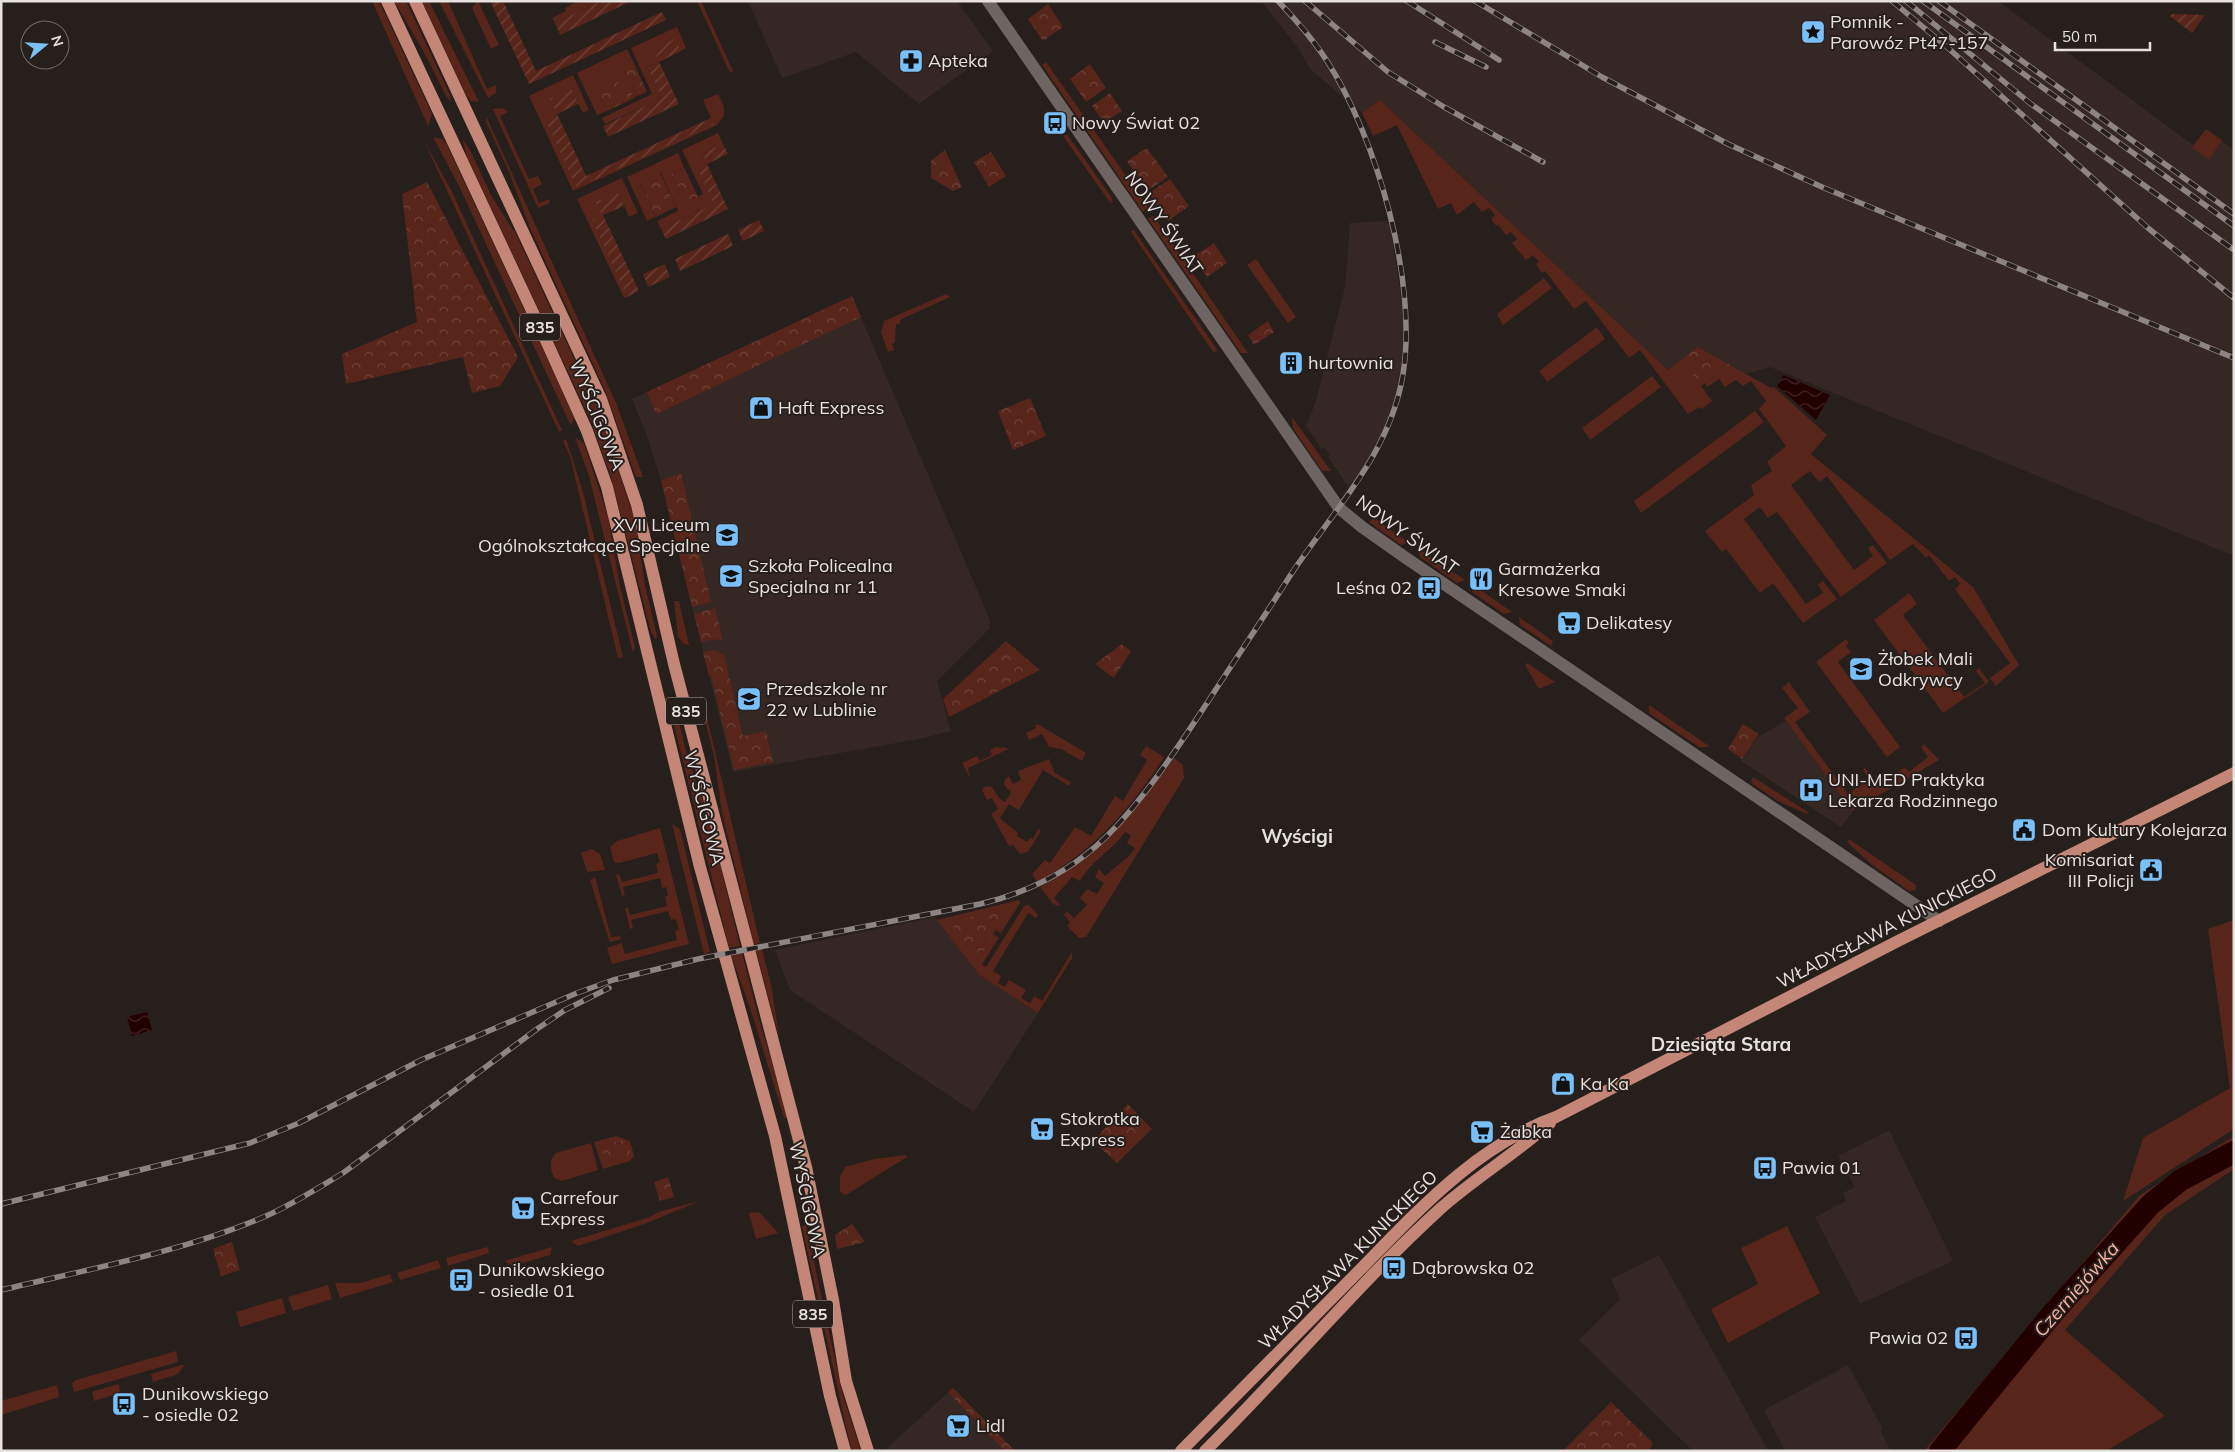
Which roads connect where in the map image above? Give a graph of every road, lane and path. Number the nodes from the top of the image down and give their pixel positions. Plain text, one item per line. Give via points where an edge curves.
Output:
1 (387, 1) edge
2 (415, 1) edge
3 (988, 1) edge
4 (2234, 773) edge
5 (1938, 921) junction
6 (1556, 1117) junction
7 (845, 1451) edge
8 (868, 1451) edge
9 (1181, 1451) edge
10 (1205, 1451) edge

1 - 7 main road, WYŚCIGOWA / 835 via 549,347 587,431 607,487 698,858 775,1136 830,1396
2 - 8 main road, WYŚCIGOWA / 835 via 601,400 637,504 674,664 806,1167 834,1300 846,1381
3 - 5 street, NOWY ŚWIAT via 1339,508 1406,558
4 - 5 main road, WŁADYSŁAWA KUNICKIEGO
5 - 6 main road, WŁADYSŁAWA KUNICKIEGO
6 - 9 main road, WŁADYSŁAWA KUNICKIEGO via 1513,1136 1454,1178
6 - 10 main road, WŁADYSŁAWA KUNICKIEGO via 1439,1210 1382,1265

